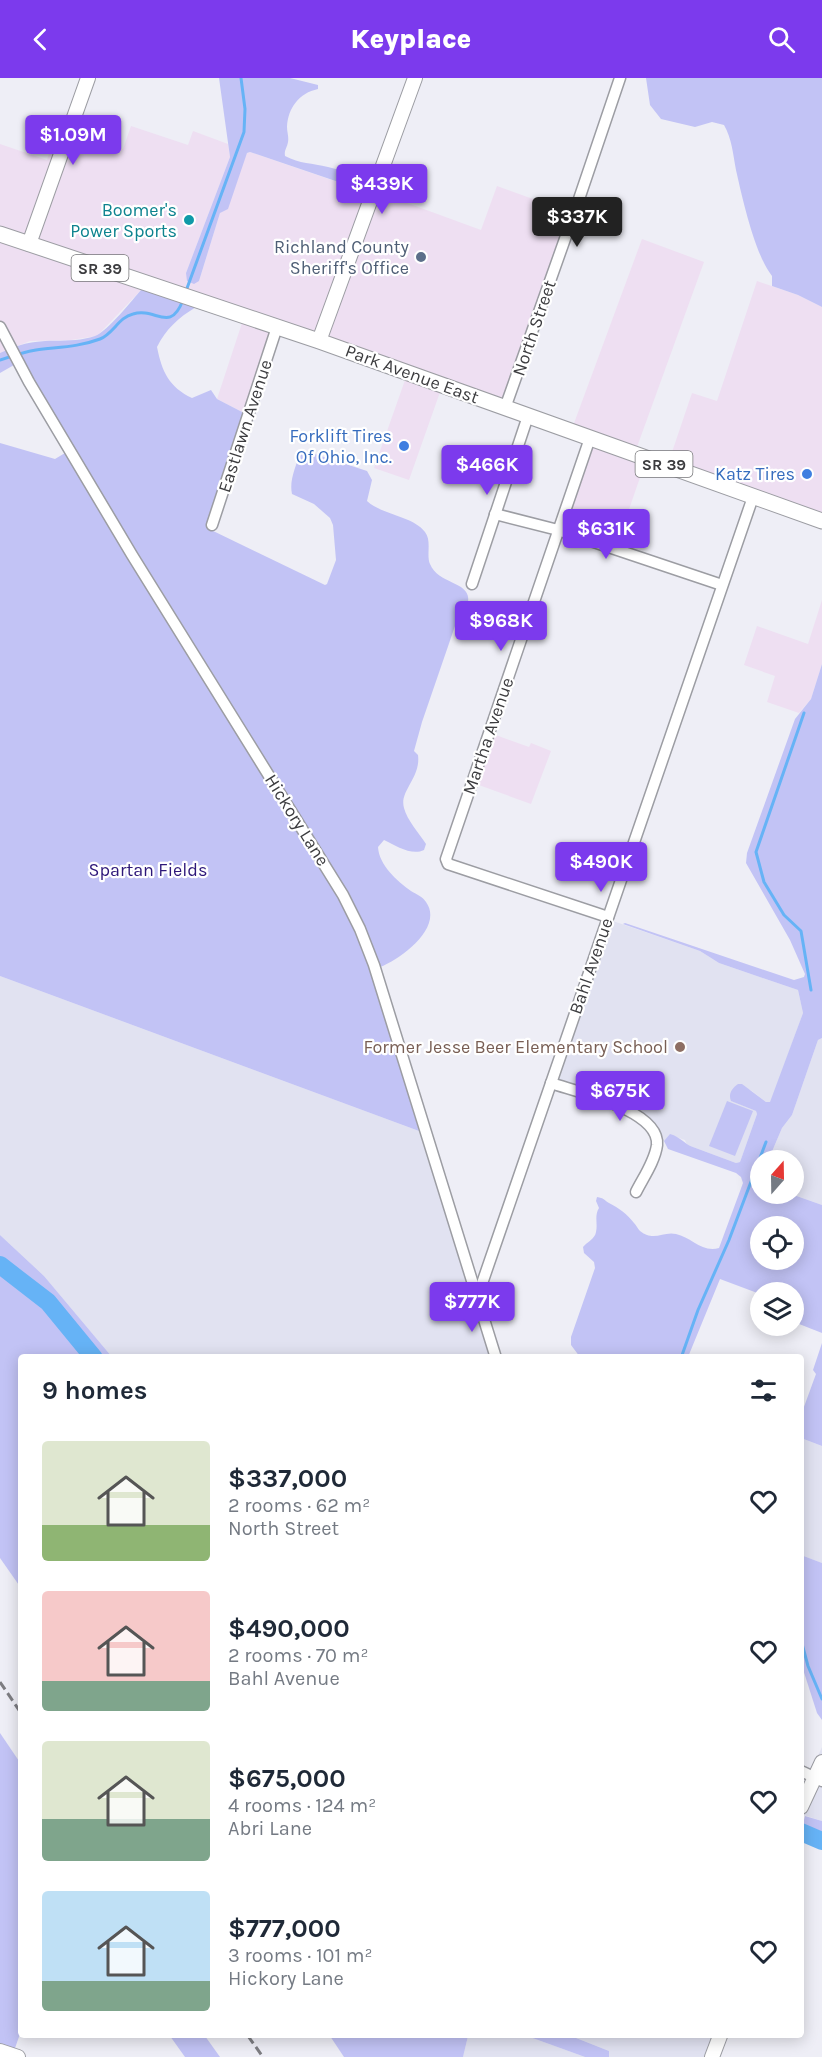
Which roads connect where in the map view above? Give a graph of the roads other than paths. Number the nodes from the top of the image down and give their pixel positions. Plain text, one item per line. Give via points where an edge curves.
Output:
1 (88, 78) edge
2 (416, 78) edge
3 (620, 78) edge
4 (0, 234) edge
5 (29, 244) junction
6 (0, 327) edge
7 (277, 327) junction
8 (319, 341) junction
9 (505, 408) junction
10 (528, 416) junction
11 (590, 438) junction
12 (753, 496) junction
13 (495, 514) junction
14 (822, 521) edge
15 (212, 525) dead end
16 (558, 530) junction
17 (472, 584) dead end
18 (722, 585) junction
19 (608, 917) junction
20 (551, 1083) junction
21 (636, 1192) dead end
22 (476, 1298) junction
23 (495, 1354) edge
24 (822, 1762) edge
25 (804, 1773) edge
26 (818, 1780) edge
27 (804, 1803) edge
28 (719, 2038) edge
29 (0, 2051) edge
30 (18, 2057) edge
31 (712, 2057) edge

1 - 5 street
2 - 8 street
3 - 9 street, North Street
4 - 5 main road, Park Avenue East / SR 39
5 - 7 main road, Park Avenue East / SR 39
6 - 22 street, Hickory Lane via 109,516 355,918 382,990
7 - 8 main road, Park Avenue East / SR 39
7 - 15 street, Eastlawn Avenue
8 - 9 main road, Park Avenue East / SR 39
9 - 10 main road, Park Avenue East / SR 39
10 - 11 main road, Park Avenue East / SR 39
10 - 13 street
11 - 12 main road, Park Avenue East / SR 39
11 - 16 street, Martha Avenue
12 - 14 main road, Park Avenue East / SR 39
12 - 18 street, Bahl Avenue
13 - 16 street
13 - 17 street
16 - 18 street
16 - 19 street, Martha Avenue via 446,859 448,864
18 - 19 street, Bahl Avenue
19 - 20 street, Bahl Avenue
20 - 21 street via 631,1111 649,1124 657,1145
20 - 22 street, Bahl Avenue
22 - 23 street, Hickory Lane
24 - 26 street
25 - 26 street
26 - 27 street
28 - 31 street
29 - 30 street

